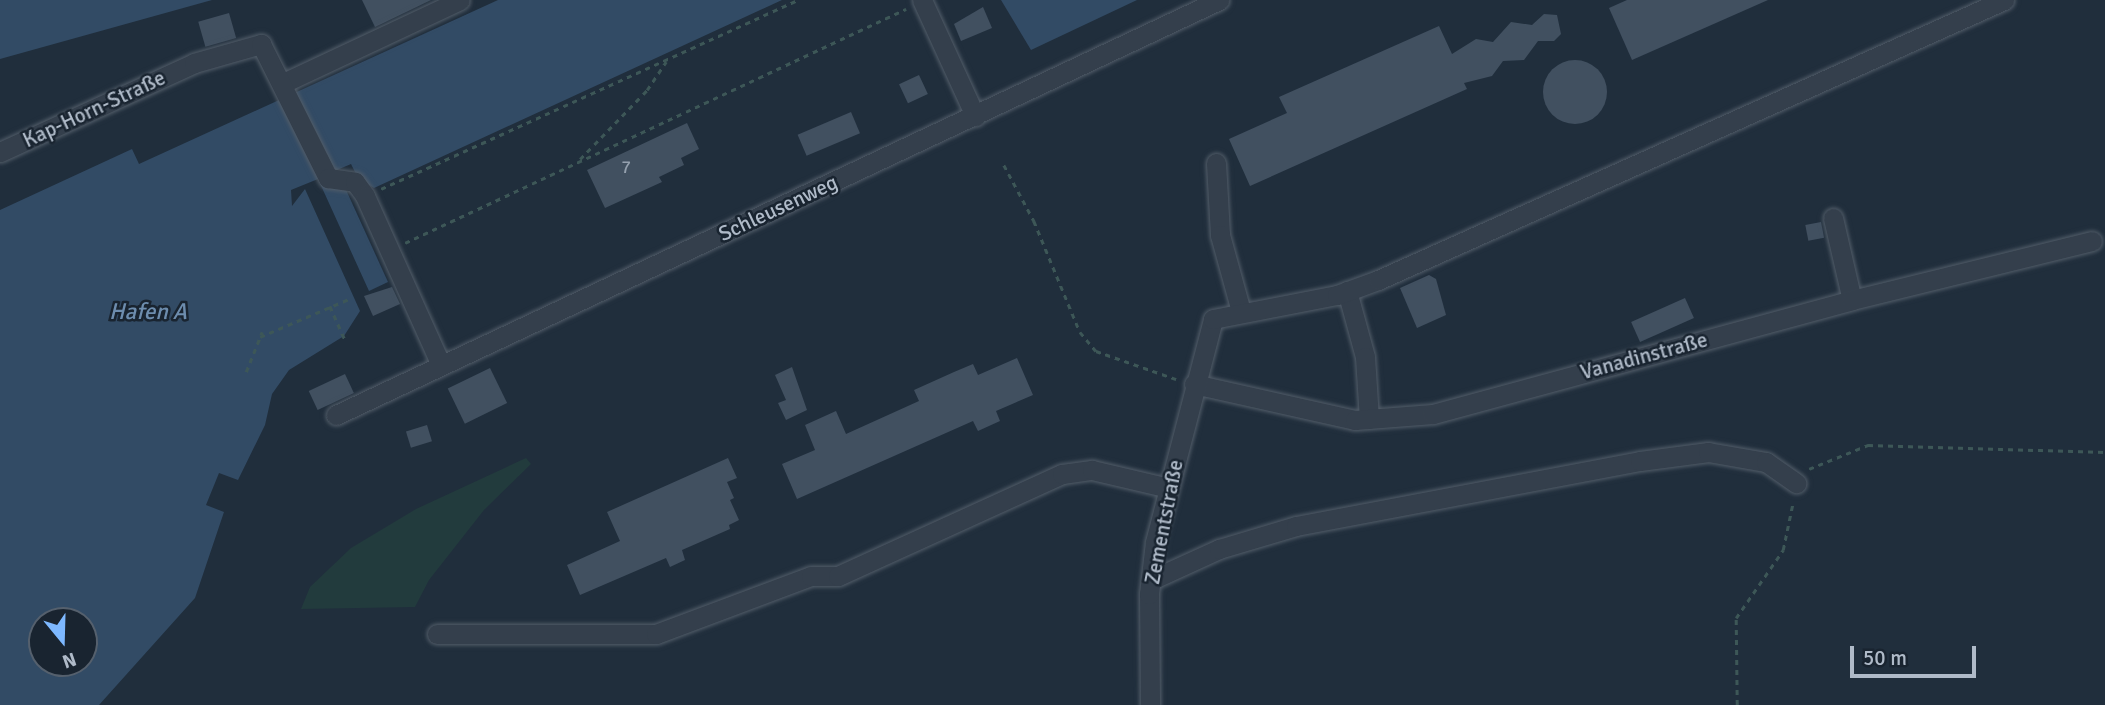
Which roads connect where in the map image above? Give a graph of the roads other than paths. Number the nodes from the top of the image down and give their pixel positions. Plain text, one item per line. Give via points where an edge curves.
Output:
1 (460, 0) edge
2 (1219, 0) edge
3 (2004, 0) edge
4 (922, 1) edge
5 (283, 83) junction
6 (975, 116) junction
7 (0, 152) edge
8 (1216, 163) dead end
9 (1833, 218) dead end
10 (2092, 241) dead end
11 (1347, 291) junction
12 (1852, 300) junction
13 (1241, 311) junction
14 (441, 365) junction
15 (1194, 384) junction
16 (335, 415) dead end
17 (1370, 419) junction
18 (1796, 484) road end
19 (1168, 488) junction
20 (1151, 580) junction
21 (437, 634) dead end
22 (1150, 705) edge

1 - 5 street
2 - 6 street, Schleusenweg
3 - 11 street
4 - 6 street
5 - 7 street, Kap-Horn-Straße via 261,44 188,66
5 - 14 street via 328,178 355,182 365,196
6 - 14 street, Schleusenweg
8 - 13 street via 1220,235
9 - 12 street
10 - 12 street, Vanadinstraße
11 - 13 street
11 - 17 street via 1365,357
12 - 17 street, Vanadinstraße via 1433,414
13 - 15 street, Zementstraße via 1213,319
14 - 16 street, Schleusenweg
15 - 17 street, Vanadinstraße via 1355,420
15 - 19 street, Zementstraße
18 - 20 street via 1766,462 1708,453 1640,460 1296,526 1219,549
19 - 20 street, Zementstraße
19 - 21 street via 1092,470 1062,474 838,576 811,576 656,634
20 - 22 street, Zementstraße

